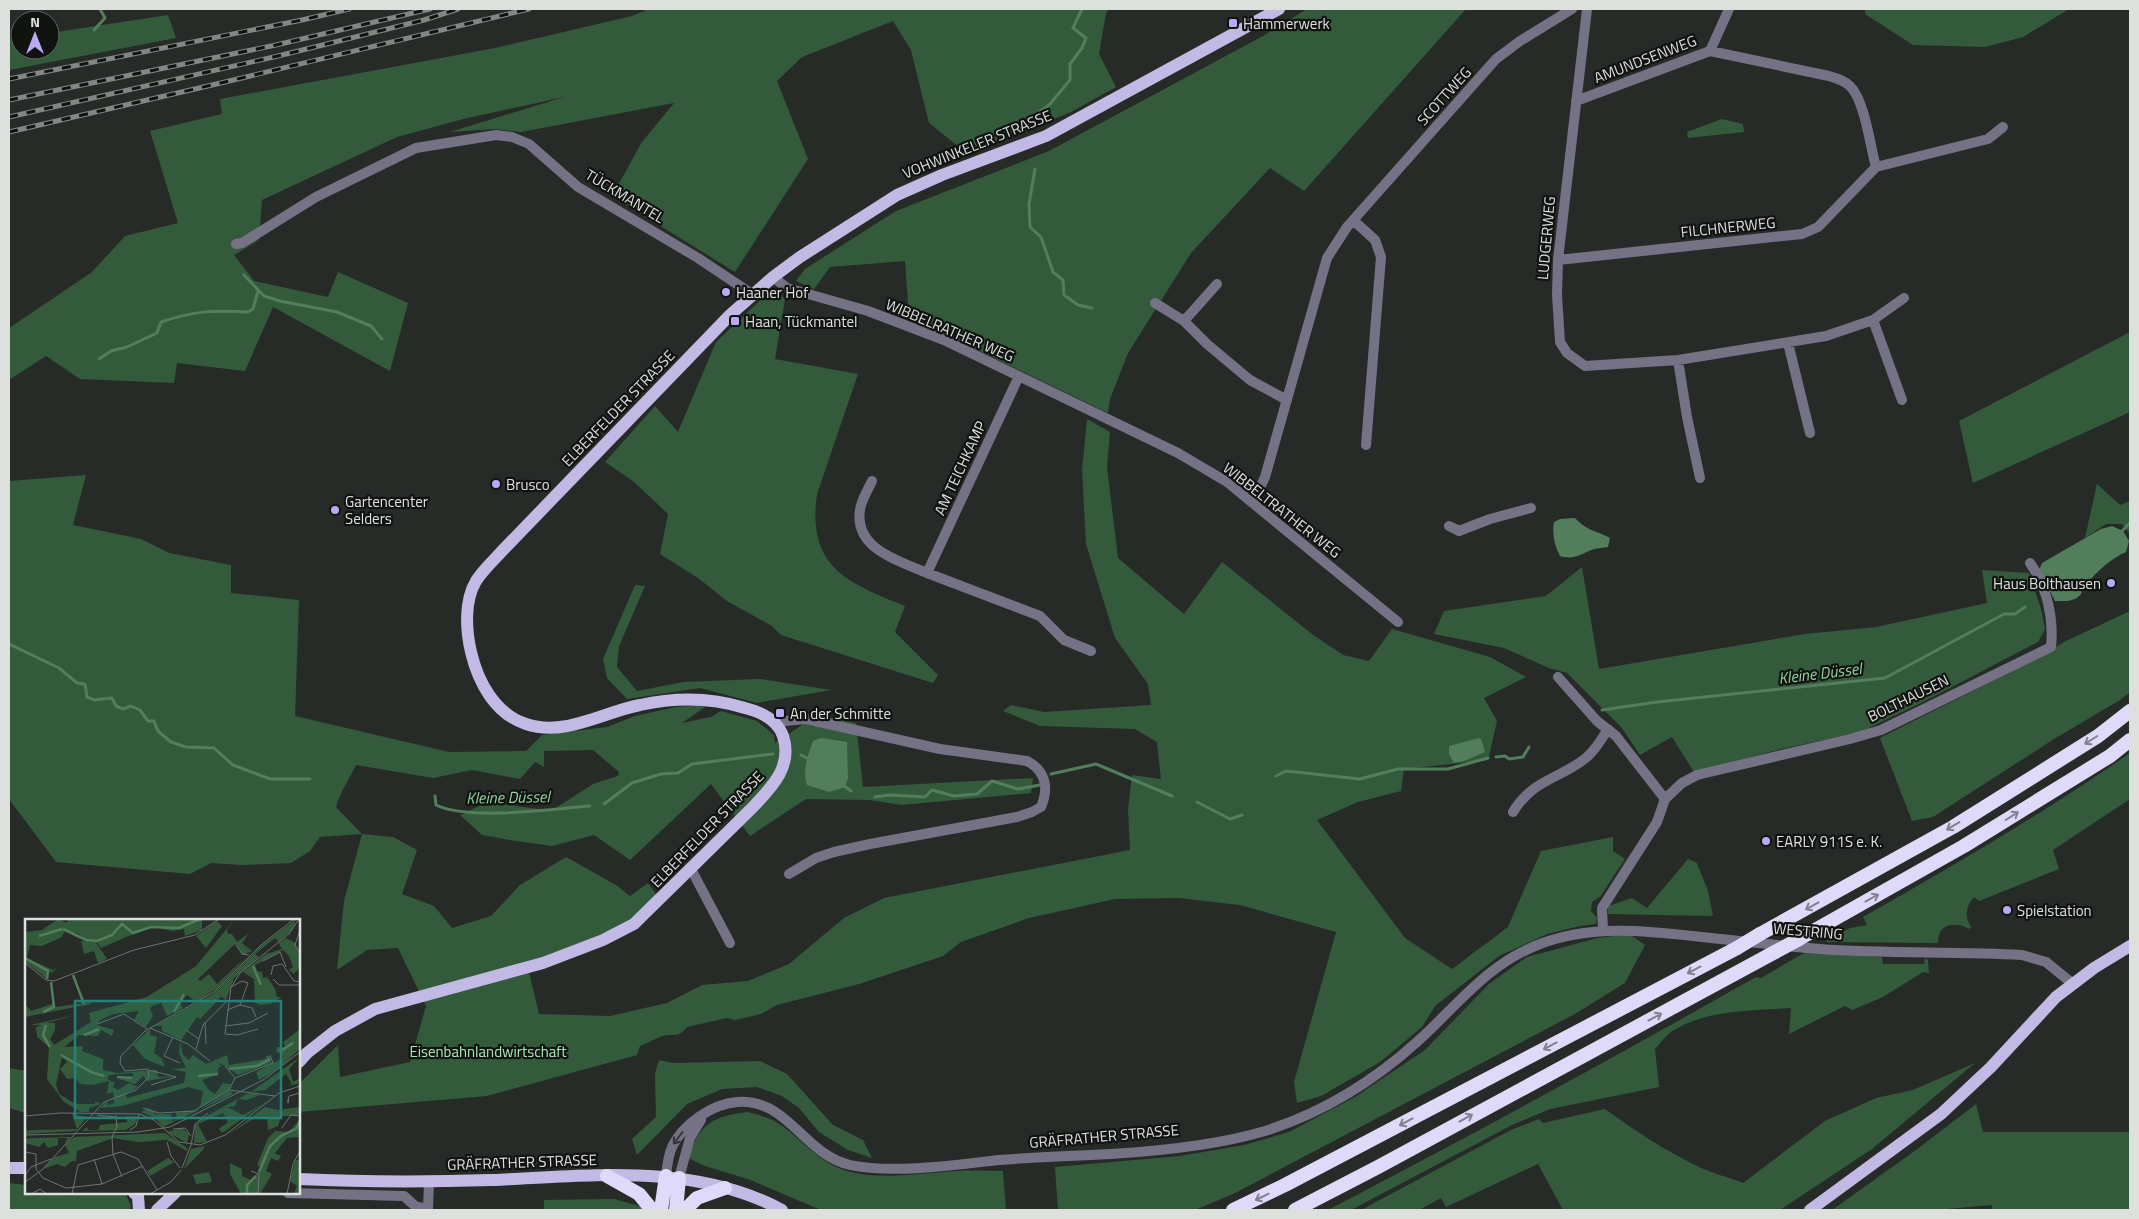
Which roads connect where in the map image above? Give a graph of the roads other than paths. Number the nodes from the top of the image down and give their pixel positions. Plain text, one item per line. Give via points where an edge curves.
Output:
1 (1279, 9) edge
2 (1572, 9) edge
3 (1588, 9) edge
4 (1729, 9) edge
5 (1710, 50) junction
6 (1576, 101) junction
7 (2003, 127) dead end
8 (1876, 167) junction
9 (1353, 220) junction
10 (236, 244) dead end
11 (1558, 260) junction
12 (772, 277) junction
13 (1217, 284) dead end
14 (752, 294) junction
15 (1904, 298) dead end
16 (1155, 303) dead end
17 (1873, 320) junction
18 (1184, 321) junction
19 (1788, 343) junction
20 (1678, 360) junction
21 (1019, 376) junction
22 (1287, 400) junction
23 (1902, 400) dead end
24 (1112, 422) joint
25 (1810, 433) dead end
26 (1366, 445) dead end
27 (1700, 478) dead end
28 (872, 481) dead end
29 (1253, 503) junction
30 (1531, 508) dead end
31 (1449, 526) dead end
32 (2030, 563) dead end
33 (927, 573) junction
34 (1398, 622) dead end
35 (1091, 651) dead end
36 (1558, 677) dead end
37 (2130, 711) edge
38 (774, 722) junction
39 (1608, 729) junction
40 (2130, 740) edge
41 (1665, 799) junction
42 (1513, 812) dead end
43 (691, 869) junction
44 (789, 874) dead end
45 (1603, 930) junction
46 (730, 943) dead end
47 (2130, 946) edge
48 (1476, 983) joint
49 (2073, 984) junction
50 (300, 1061) edge
51 (707, 1111) junction
52 (1378, 1167) junction
53 (9, 1168) edge
54 (25, 1168) edge
55 (607, 1176) junction
56 (672, 1177) junction
57 (300, 1179) edge
58 (429, 1181) junction
59 (725, 1188) junction
60 (300, 1193) edge
61 (135, 1194) edge
62 (174, 1194) edge
63 (428, 1206) edge
64 (139, 1210) edge
65 (156, 1210) edge
66 (652, 1210) edge
67 (661, 1210) edge
68 (676, 1210) edge
69 (685, 1210) edge
70 (782, 1210) edge
71 (1233, 1210) edge
72 (1295, 1210) edge
73 (1313, 1210) edge
74 (1810, 1210) edge

1 - 12 main road, VOHWINKELER STRASSE via 1046,136 898,195
2 - 9 street, SCOTTWEG via 1496,59
3 - 6 street, LUDGERWEG
4 - 5 street, AMUNDSENWEG
5 - 6 street, AMUNDSENWEG
5 - 8 street via 1842,80 1853,90 1861,107
6 - 11 street, LUDGERWEG
7 - 8 street via 1988,139
8 - 11 street, FILCHNERWEG via 1818,227 1802,234
9 - 22 street, SCOTTWEG via 1327,258
9 - 26 street via 1375,240 1381,257
10 - 14 street, TÜCKMANTEL via 316,197 416,148 496,136 512,137 529,144 578,187
11 - 20 street, LUDGERWEG via 1557,322 1560,342 1567,352 1585,366
12 - 14 main road, ELBERFELDER STRASSE
12 - 21 street, WIBBELRATHER WEG via 787,288 868,311 944,340
13 - 18 street
14 - 38 main road, ELBERFELDER STRASSE via 482,573 470,595 469,645 482,683 492,699 505,713 527,724 558,728 639,705 688,698 721,700 759,712
15 - 17 street, LUDGERWEG
16 - 18 street
17 - 19 street, LUDGERWEG via 1826,336
17 - 23 street
18 - 22 street via 1239,372
19 - 20 street, LUDGERWEG
19 - 25 street
20 - 27 street
21 - 24 street, WIBBELRATHER WEG
21 - 33 street, AM TEICHKAMP
22 - 29 street, SCOTTWEG via 1265,477
24 - 29 street, WIBBELTRATHER WEG via 1227,482
28 - 33 street via 860,510 862,534 875,548
29 - 34 street, WIBBELTRATHER WEG
30 - 31 street via 1459,531
32 - 41 street, BOLTHAUSEN via 2051,615 2051,647 1881,730 1697,775 1682,783
33 - 35 street via 1040,616 1064,640
36 - 39 street
37 -> 71 highway, bridge via 2098,736 1953,827 1737,948
38 - 43 main road, ELBERFELDER STRASSE via 785,745 786,760 782,772 772,788
38 - 44 street via 806,718 940,749 1027,762 1043,774 1046,786 1041,807 1018,817 834,852 816,858
39 - 41 street
39 - 42 street via 1586,758 1535,786
52 -> 40 highway, bridge via 1964,846 2110,756
41 - 45 street via 1657,822 1602,908
43 - 46 street
43 - 50 main road, ELBERFELDER STRASSE via 634,924 603,940 535,965 375,1009 335,1031
45 - 48 street, WESTRING via 1540,944 1504,962
45 - 49 street, WESTRING via 1844,950 2022,955 2046,962
47 - 49 main road
48 - 51 street, GRÄFRATHER STRASSE via 1389,1066 1362,1085 1289,1122 1233,1138 1136,1152 960,1165 862,1167 822,1153 781,1115 764,1105 733,1102
49 - 74 main road via 2052,1001 1991,1067 1941,1114
51 - 56 street
51 -> 56 street, GRÄFRATHER STRASSE via 676,1140 669,1155
52 - 72 highway
52 - 73 highway
53 - 54 main road
55 - 56 main road, GRÄFRATHER STRASSE
55 - 58 main road, GRÄFRATHER STRASSE
55 - 66 highway via 639,1194
56 - 59 main road
56 - 67 highway
56 - 68 highway
57 - 58 main road, GRÄFRATHER STRASSE
58 - 63 street
59 - 69 highway via 697,1198
59 - 70 main road
60 - 63 street via 404,1196 415,1206
61 - 64 main road
62 - 65 main road

